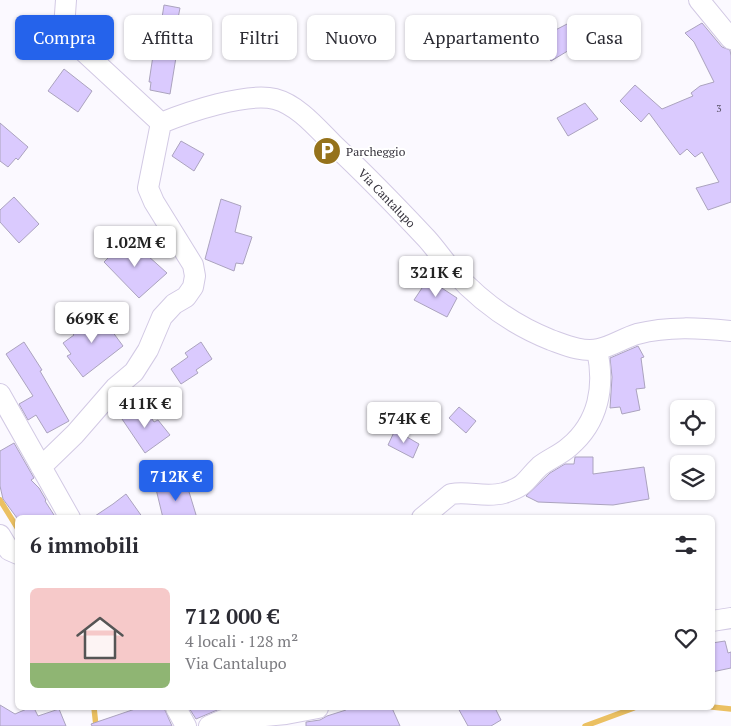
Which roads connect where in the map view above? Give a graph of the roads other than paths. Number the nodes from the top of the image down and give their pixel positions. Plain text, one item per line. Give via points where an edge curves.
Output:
1 (66, 0) edge
2 (699, 0) edge
3 (731, 39) edge
4 (162, 123) junction
5 (731, 331) edge
6 (597, 350) junction
7 (0, 394) edge
8 (41, 467) junction
9 (68, 515) edge
10 (426, 515) edge
11 (0, 534) edge
12 (15, 553) edge
13 (731, 618) edge
14 (715, 621) edge
15 (177, 710) edge
16 (307, 710) edge
17 (220, 718) edge
18 (186, 726) edge

1 - 4 street via 64,28 82,50
2 - 3 street
4 - 6 street, Via Cantalupo via 206,107 247,99 275,99 288,105 355,165 482,300 550,340 574,348
4 - 8 street via 148,188 192,265 193,287 162,318 134,372
5 - 6 street via 679,328 637,334
6 - 10 street via 601,368 599,400 585,429 570,447 541,466 519,487 490,495 451,494
7 - 8 street
8 - 9 street
11 - 12 street via 9,550
13 - 14 street
15 - 18 street
16 - 17 street

